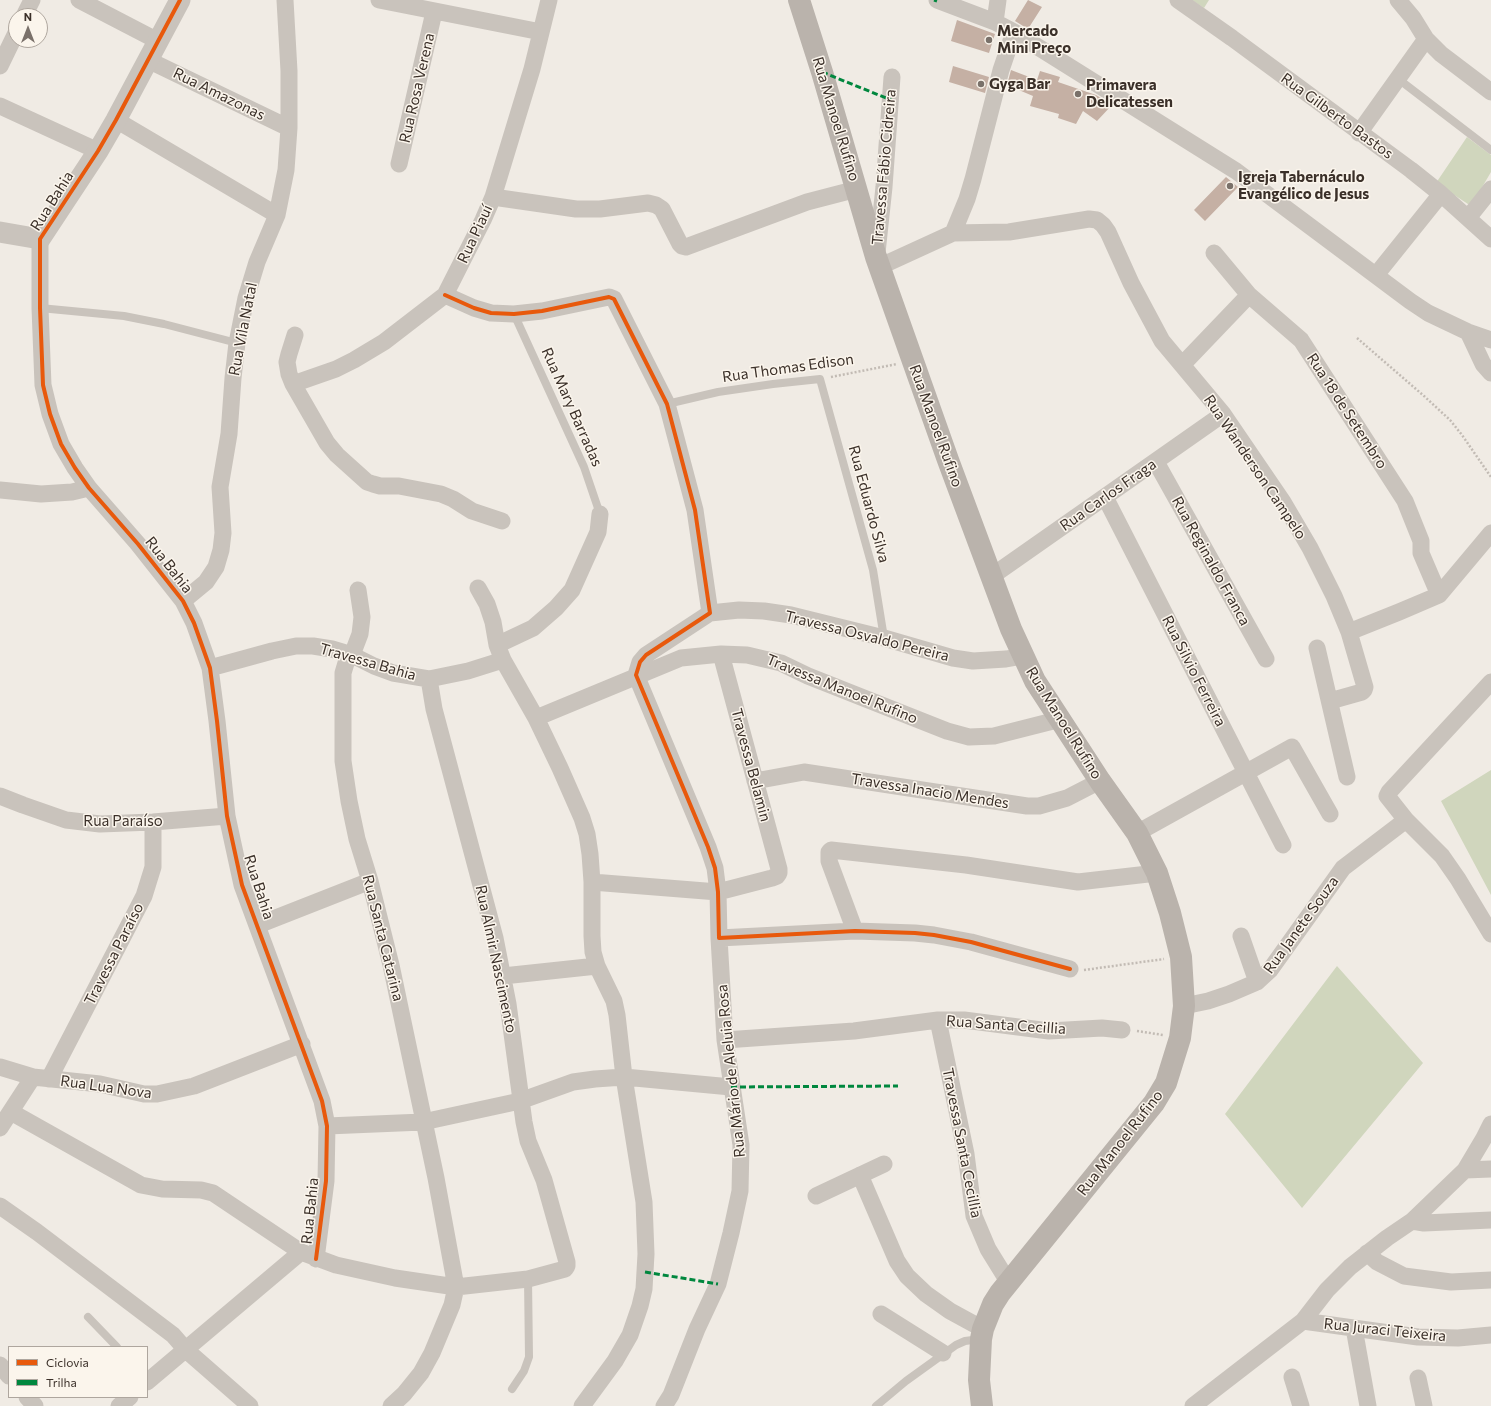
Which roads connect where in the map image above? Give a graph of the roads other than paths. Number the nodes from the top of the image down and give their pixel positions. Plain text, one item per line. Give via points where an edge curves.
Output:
1 (79, 0) edge
2 (180, 0) edge
3 (285, 0) edge
4 (378, 0) edge
5 (549, 0) edge
6 (799, 0) edge
7 (937, 0) edge
8 (998, 0) edge
9 (1178, 0) edge
10 (1398, 0) edge
11 (434, 12) junction
12 (995, 22) junction
13 (541, 32) junction
14 (1014, 32) junction
15 (1426, 39) junction
16 (158, 41) junction
17 (9, 48) edge
18 (148, 60) junction
19 (0, 66) edge
20 (892, 77) dead end
21 (1397, 78) junction
22 (1491, 92) edge
23 (0, 106) edge
24 (116, 120) junction
25 (289, 128) junction
26 (1359, 133) junction
27 (98, 150) junction
28 (1491, 150) edge
29 (399, 164) dead end
30 (857, 189) junction
31 (1491, 190) edge
32 (1441, 194) junction
33 (493, 197) junction
34 (277, 215) junction
35 (1468, 218) junction
36 (0, 232) edge
37 (954, 233) junction
38 (40, 239) junction
39 (1491, 239) edge
40 (1214, 253) dead end
41 (879, 262) junction
42 (1376, 275) junction
43 (445, 295) junction
44 (1249, 295) junction
45 (40, 308) junction
46 (514, 314) junction
47 (1468, 332) junction
48 (295, 335) dead end
49 (1491, 340) edge
50 (237, 343) junction
51 (1182, 365) junction
52 (1491, 373) edge
53 (820, 379) joint
54 (294, 384) junction
55 (667, 404) junction
56 (1223, 414) junction
57 (1156, 462) junction
58 (89, 488) junction
59 (0, 490) edge
60 (1105, 497) junction
61 (600, 514) joint
62 (502, 521) dead end
63 (1491, 533) edge
64 (992, 576) junction
65 (478, 588) dead end
66 (358, 590) dead end
67 (1439, 594) junction
68 (183, 601) junction
69 (710, 613) junction
70 (1348, 632) junction
71 (884, 638) junction
72 (1317, 648) dead end
73 (500, 652) junction
74 (721, 654) junction
75 (352, 655) junction
76 (1023, 656) junction
77 (1266, 659) dead end
78 (210, 668) junction
79 (636, 675) junction
80 (428, 679) junction
81 (1491, 682) edge
82 (1330, 701) junction
83 (536, 718) junction
84 (1061, 719) junction
85 (1246, 772) junction
86 (1347, 777) dead end
87 (755, 781) junction
88 (1100, 781) junction
89 (0, 796) edge
90 (1330, 814) dead end
91 (227, 816) junction
92 (1406, 820) junction
93 (153, 822) junction
94 (1137, 834) junction
95 (1283, 845) dead end
96 (1157, 873) junction
97 (370, 881) junction
98 (592, 882) junction
99 (718, 892) junction
100 (258, 925) junction
101 (855, 931) junction
102 (1491, 934) edge
103 (1241, 936) dead end
104 (719, 938) junction
105 (597, 966) junction
106 (1070, 969) road end
107 (502, 976) junction
108 (1257, 982) junction
109 (1184, 1006) junction
110 (938, 1020) junction
111 (1122, 1030) road end
112 (725, 1040) junction
113 (302, 1044) junction
114 (0, 1067) edge
115 (624, 1077) junction
116 (41, 1078) junction
117 (731, 1087) junction
118 (520, 1101) junction
119 (11, 1112) junction
120 (423, 1122) junction
121 (1491, 1124) edge
122 (327, 1126) junction
123 (0, 1128) edge
124 (884, 1164) dead end
125 (1465, 1170) junction
126 (1491, 1170) edge
127 (860, 1176) junction
128 (816, 1196) dead end
129 (0, 1206) edge
130 (1491, 1220) edge
131 (1412, 1221) junction
132 (300, 1252) junction
133 (1367, 1253) junction
134 (316, 1259) junction
135 (528, 1279) junction
136 (1491, 1280) edge
137 (1009, 1283) junction
138 (456, 1287) junction
139 (881, 1314) dead end
140 (88, 1317) dead end
141 (1303, 1321) junction
142 (1354, 1328) junction
143 (982, 1334) junction
144 (1491, 1335) edge
145 (115, 1346) edge
146 (186, 1350) junction
147 (943, 1353) junction
148 (0, 1365) edge
149 (8, 1375) edge
150 (1292, 1377) dead end
151 (1418, 1378) dead end
152 (148, 1381) edge
153 (512, 1389) dead end
154 (28, 1398) edge
155 (129, 1398) edge
156 (35, 1406) edge
157 (119, 1406) edge
158 (250, 1406) edge
159 (391, 1406) edge
160 (582, 1406) edge
161 (664, 1406) edge
162 (876, 1406) edge
163 (982, 1406) edge
164 (1193, 1406) edge
165 (1301, 1406) edge
166 (1368, 1406) edge
167 (1424, 1406) edge

1 - 16 street
2 - 16 street, Rua Bahia
3 - 25 street, Rua Vila Natal via 290,71
4 - 11 street
5 - 13 street, Rua Piauí
6 - 30 main road, Rua Manoel Rufino
7 - 12 street
8 - 12 street
9 - 26 street, Rua Gilberto Bastos
10 - 15 street
11 - 13 street
11 - 29 street, Rua Rosa Verena
12 - 14 street
13 - 33 street, Rua Piauí
14 - 37 street via 999,77 973,179
14 - 42 street via 1236,171
15 - 21 street
15 - 22 street via 1441,54
16 - 18 street, Rua Bahia
17 - 19 street
18 - 24 street, Rua Bahia
18 - 25 street, Rua Amazonas
20 - 41 street, Travessa Fábio Cidreira
21 - 26 street
21 - 28 lane
23 - 27 street
24 - 27 street, Rua Bahia
24 - 34 street
25 - 34 street, Rua Vila Natal via 286,170
26 - 32 street, Rua Gilberto Bastos
27 - 38 street, Rua Bahia
30 - 33 street via 807,202 686,247 682,246 662,209 656,205 576,209
30 - 41 main road, Rua Manoel Rufino
31 - 35 street
32 - 35 street, Rua Gilberto Bastos
32 - 42 street
33 - 43 street, Rua Piauí
34 - 50 street, Rua Vila Natal via 257,262 246,298
35 - 39 street, Rua Gilberto Bastos
36 - 38 street
37 - 41 street
37 - 51 street, Rua Wanderson Campelo via 1009,232 1082,219 1097,220 1105,229 1162,341
38 - 45 street, Rua Bahia
40 - 44 street, Rua 18 de Setembro
41 - 64 main road, Rua Manoel Rufino via 948,460
42 - 47 street via 1428,313
43 - 46 street via 480,310
43 - 54 street, Rua Piauí via 384,342 354,360
44 - 51 street
44 - 67 street, Rua 18 de Setembro via 1301,340 1405,501 1421,541 1421,553
45 - 50 lane via 124,316
45 - 58 street, Rua Bahia via 43,385 50,414 61,444
46 - 55 street via 542,312 614,298
46 - 61 lane, Rua Mary Barradas via 584,467
47 - 49 street
47 - 52 street via 1483,364
48 - 54 street via 287,362
50 - 68 street, Rua Vila Natal via 229,434 220,487 223,533 221,550 216,567 206,582
51 - 56 street, Rua Wanderson Campelo
53 - 55 lane, Rua Thomas Edison via 718,392
53 - 71 lane, Rua Eduardo Silva via 873,570
54 - 62 street via 327,443 366,482 441,494 472,511
55 - 69 street via 695,510
56 - 57 street, Rua Carlos Fraga
56 - 70 street, Rua Wanderson Campelo via 1283,502 1310,548 1334,596
57 - 60 street, Rua Carlos Fraga
57 - 77 street, Rua Reginaldo Franca
58 - 59 street via 41,494
58 - 68 street, Rua Bahia
60 - 64 street, Rua Carlos Fraga
60 - 85 street, Rua Silvio Ferreira
61 - 73 street, Travessa Bahia via 598,532 572,590 533,628
63 - 67 street
64 - 76 main road, Rua Manoel Rufino
65 - 73 street via 487,604
66 - 75 street, Rua Santa Catarina via 362,618 360,634
67 - 70 street
68 - 78 street, Rua Bahia
69 - 71 street, Travessa Osvaldo Pereira via 764,611
69 - 79 street via 646,655 640,662
70 - 82 street, Rua Wanderson Campelo via 1365,684 1364,690
71 - 76 street, Travessa Osvaldo Pereira via 953,658 973,661
72 - 82 street
73 - 80 street, Travessa Bahia via 468,671
73 - 83 street
74 - 79 street, Travessa Manoel Rufino via 681,658
74 - 84 street, Travessa Manoel Rufino via 747,655 781,663 940,728 969,736 994,736
74 - 87 street, Travessa Belamin
75 - 78 street, Travessa Bahia via 332,649 296,646 272,650
75 - 80 street, Travessa Bahia via 393,673
75 - 97 street, Rua Santa Catarina via 343,673 343,761 357,839
76 - 84 main road, Rua Manoel Rufino via 1035,681
78 - 91 street, Rua Bahia
79 - 83 street, Travessa Manoel Rufino
79 - 99 street, Rua Mário de Aleluia Rosa via 708,847 715,868
80 - 107 street, Rua Almir Nascimento
81 - 92 street via 1389,792 1387,796
82 - 86 street
83 - 98 street via 582,818 587,834
84 - 88 main road, Rua Manoel Rufino
85 - 90 street via 1292,747
85 - 94 street
85 - 95 street, Rua Silvio Ferreira
87 - 88 street, Travessa Inacio Mendes via 804,772 1027,806 1039,806 1067,798
87 - 99 street, Travessa Belamin via 779,869 777,876
88 - 94 main road, Rua Manoel Rufino
89 - 93 street, Rua Paraíso via 66,820 100,824
91 - 93 street, Rua Paraíso
91 - 100 street, Rua Bahia via 242,885
92 - 102 street via 1442,856
92 - 108 street, Rua Janete Souza via 1343,868 1270,970
93 - 116 street, Travessa Paraíso via 153,866 144,896
94 - 96 main road, Rua Manoel Rufino
96 - 101 street via 1074,882 966,865 831,850 828,861
96 - 109 main road, Rua Manoel Rufino via 1181,957
97 - 100 street
97 - 120 street, Rua Santa Catarina via 391,965
98 - 99 street
98 - 105 street via 592,936
99 - 104 street, Rua Mário de Aleluia Rosa
100 - 113 street, Rua Bahia
101 - 104 street
101 - 106 street via 934,935
103 - 108 street
104 - 112 street, Rua Mário de Aleluia Rosa
105 - 107 street
105 - 115 street via 615,1008
107 - 118 street, Rua Almir Nascimento
108 - 109 street, Rua Janete Souza via 1208,1001
109 - 137 main road, Rua Manoel Rufino via 1180,1038 1173,1063 1154,1103
110 - 111 street, Rua Santa Cecillia via 964,1020 1049,1031 1102,1028
110 - 112 street, Rua Santa Cecillia via 854,1031
110 - 137 street, Travessa Santa Cecillia via 966,1154 974,1216 988,1249
112 - 117 street, Rua Mário de Aleluia Rosa
113 - 116 street, Rua Lua Nova via 194,1086 158,1094 144,1094 100,1084
113 - 122 street, Rua Bahia via 322,1101
114 - 116 street, Rua Lua Nova
115 - 117 street
115 - 118 street via 573,1082
115 - 160 street via 644,1202 644,1289 630,1335 616,1361
116 - 119 street, Travessa Paraíso
117 - 161 street, Rua Mário de Aleluia Rosa via 741,1145 740,1191 718,1284
118 - 120 street
118 - 135 street, Rua Almir Nascimento via 528,1141 544,1180 567,1262 565,1269
119 - 123 street, Travessa Paraíso
119 - 132 street via 141,1185 213,1193
120 - 122 street
120 - 138 street, Rua Santa Catarina
121 - 125 street
122 - 134 street, Rua Bahia via 326,1181
124 - 127 street
125 - 126 street
125 - 131 street
127 - 128 street
127 - 143 street via 897,1261 907,1276 932,1298
129 - 146 street via 165,1328
130 - 131 street via 1424,1223
131 - 133 street
132 - 134 street
132 - 146 street
133 - 136 street via 1377,1262 1404,1276 1451,1282
133 - 141 street via 1337,1279
134 - 138 street via 362,1272
135 - 138 street
135 - 153 lane via 529,1357 524,1371
137 - 143 main road, Rua Manoel Rufino via 993,1304
138 - 159 street via 452,1305 432,1353 404,1394
139 - 147 street
140 - 145 lane
141 - 142 street, Rua Juraci Teixeira
141 - 164 street
142 - 144 street, Rua Juraci Teixeira via 1418,1337 1458,1338
142 - 166 street
143 - 147 lane
143 - 163 main road, Rua Manoel Rufino via 979,1380
146 - 152 street
146 - 158 street
147 - 162 lane
148 - 149 street
150 - 165 street
151 - 167 street
154 - 156 street
155 - 157 street

